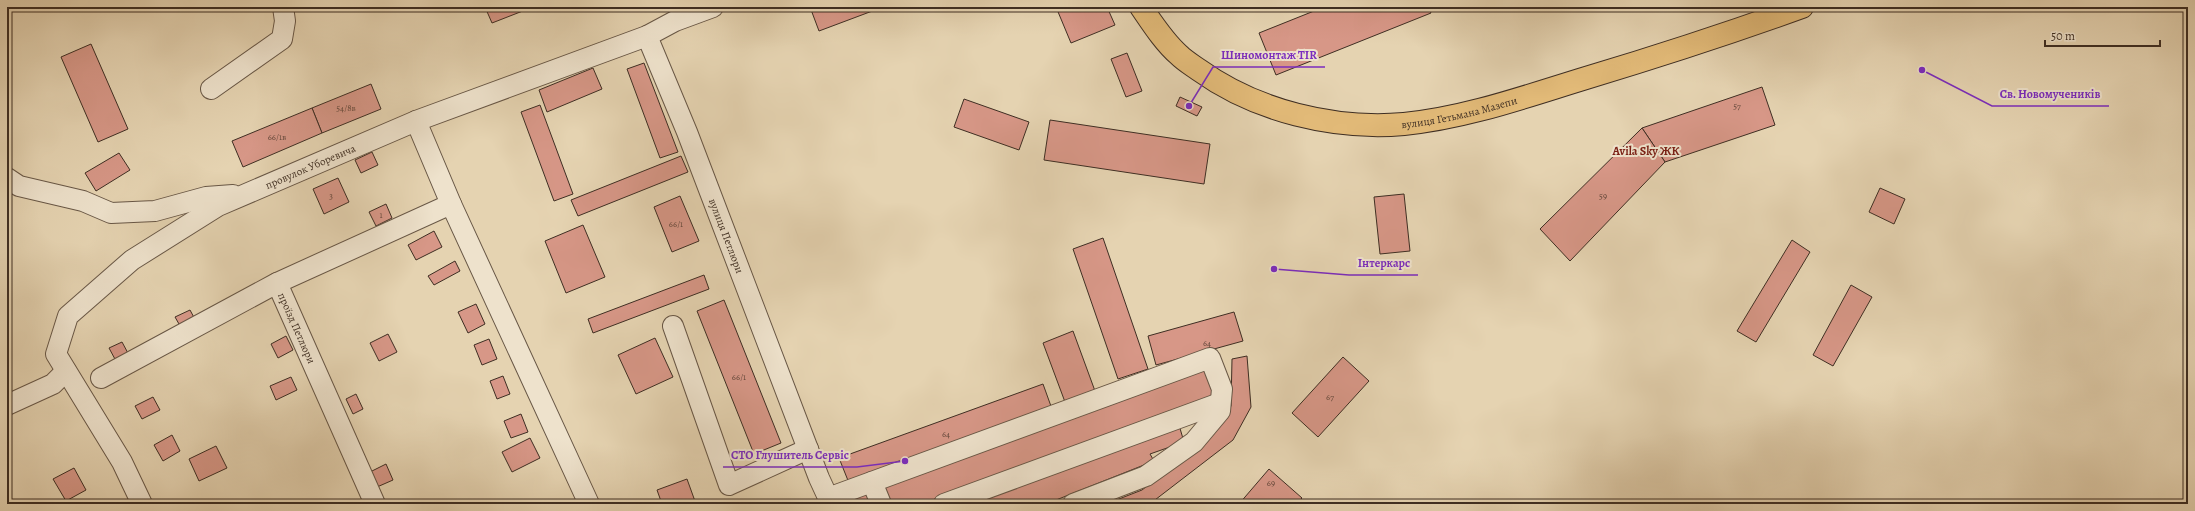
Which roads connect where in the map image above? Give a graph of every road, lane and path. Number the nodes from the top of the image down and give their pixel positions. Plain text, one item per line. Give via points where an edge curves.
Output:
1 (284, 7) edge
2 (713, 7) edge
3 (1141, 7) edge
4 (1802, 7) edge
5 (647, 36) junction
6 (211, 89) dead end
7 (416, 120) junction
8 (7, 178) edge
9 (245, 194) junction
10 (451, 204) junction
11 (277, 283) junction
12 (673, 326) dead end
13 (70, 378) junction
14 (101, 378) dead end
15 (1220, 403) junction
16 (7, 405) edge
17 (808, 449) junction
18 (872, 482) junction
19 (830, 501) edge
20 (142, 504) edge
21 (375, 504) edge
22 (589, 504) edge
23 (881, 504) edge
24 (944, 504) edge
25 (1073, 504) edge

1 - 6 street via 286,21 282,39
2 - 5 street via 675,20
3 - 4 main road, вулиця Гетьмана Мазепи via 1179,56 1220,84 1254,101 1293,114 1326,120 1403,124 1445,118 1508,102 1703,42
5 - 7 street, провулок Уборевича
5 - 17 street, вулиця Петлюри via 687,132
7 - 9 street, провулок Уборевича
7 - 10 street
8 - 9 street via 19,186 83,201 111,214 155,211 206,197
9 - 13 street, провулок Уборевича via 218,206 132,260 68,316 56,354
10 - 11 street, проїзд Петлюри
10 - 22 street
11 - 14 street
11 - 21 street, проїзд Петлюри
12 - 17 street via 729,485
13 - 16 street
13 - 20 street, провулок Уборевича via 122,462
15 - 18 street via 1222,389 1210,358
15 - 24 street
15 - 25 street via 1220,411 1194,442 1146,476
17 - 19 street, вулиця Петлюри
18 - 19 street
18 - 23 street

